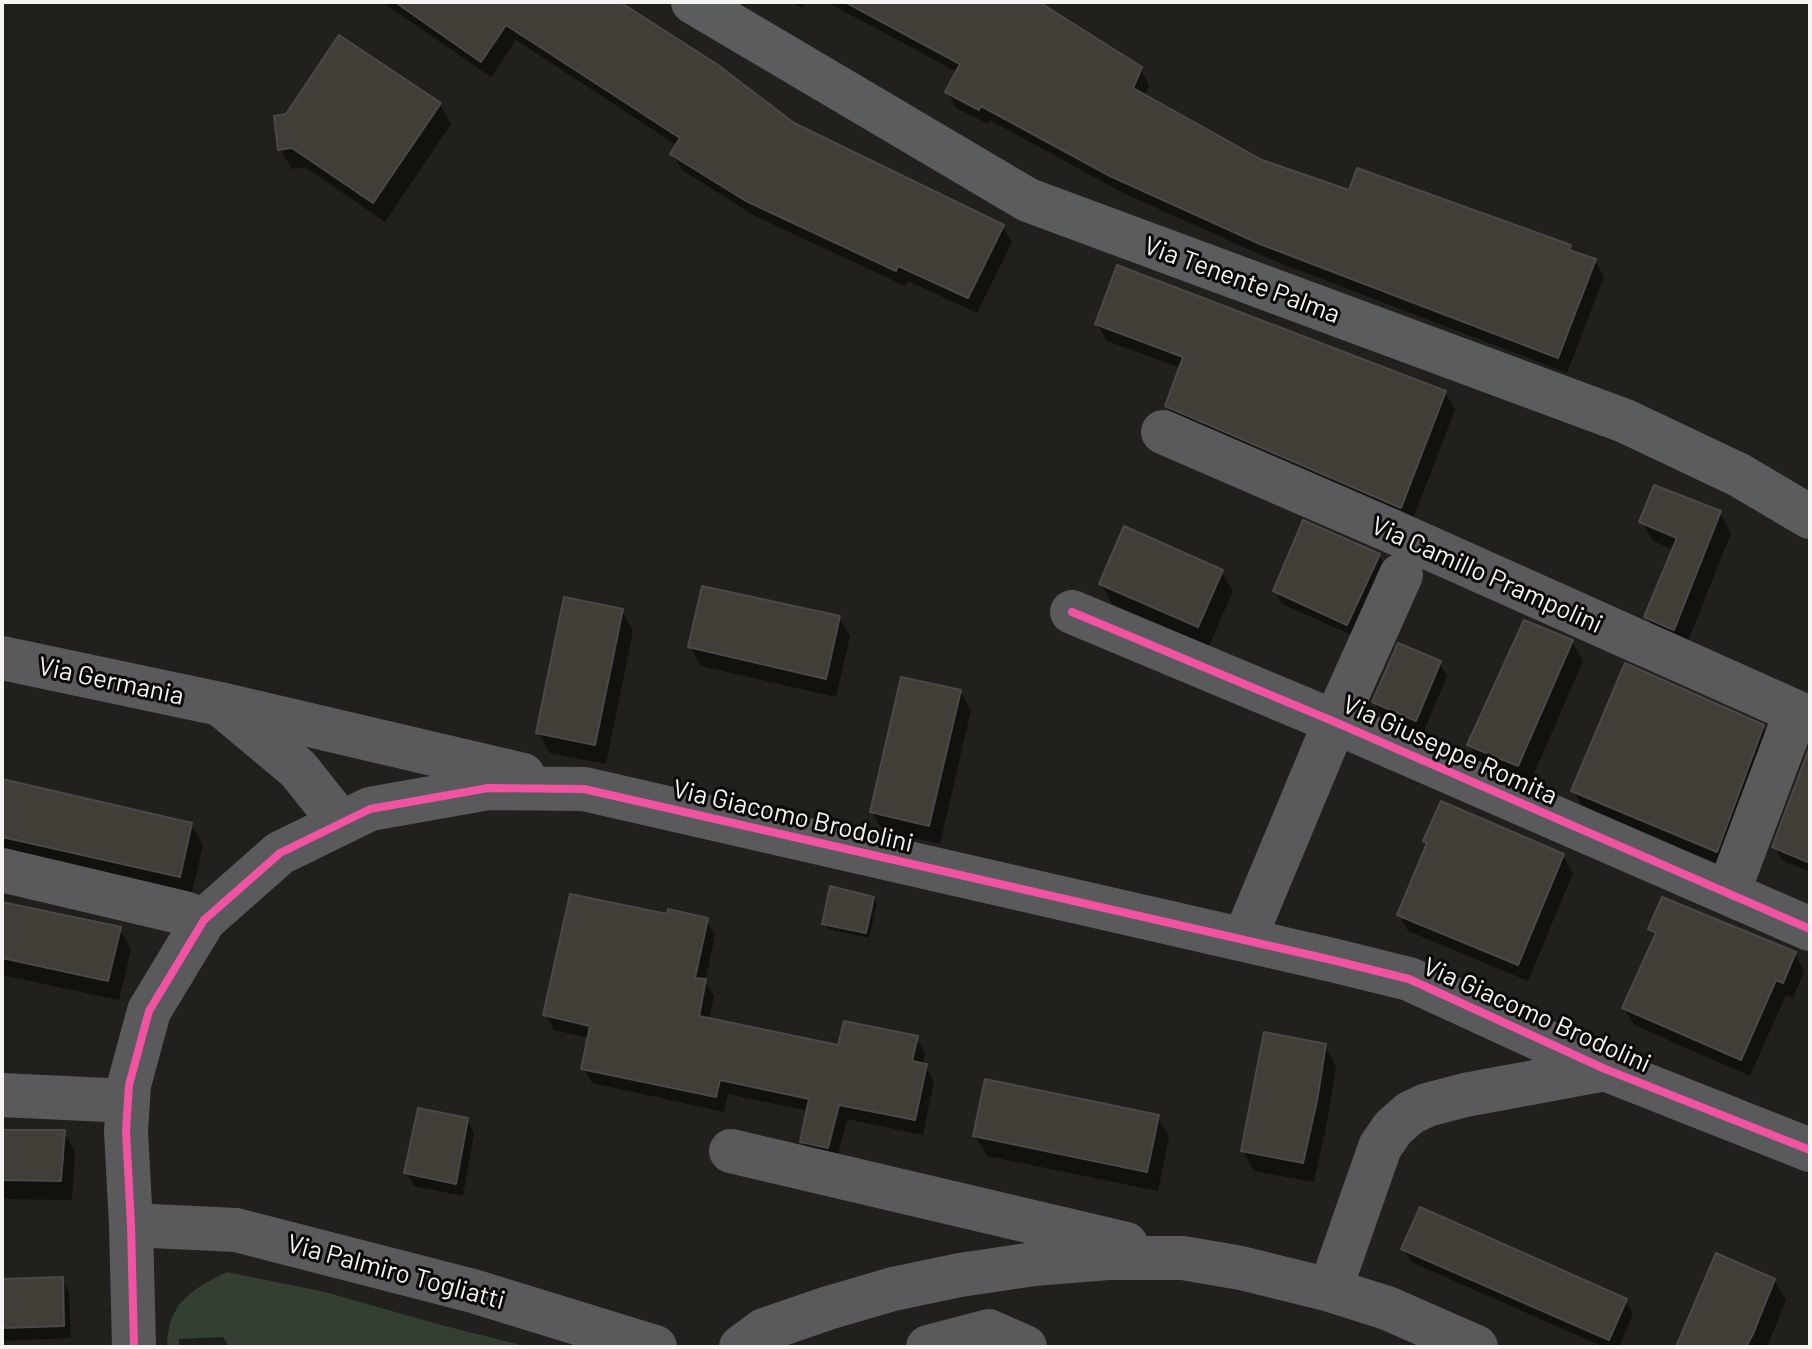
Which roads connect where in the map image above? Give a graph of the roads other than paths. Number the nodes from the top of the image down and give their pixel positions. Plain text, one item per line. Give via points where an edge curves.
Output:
1 (693, 2) edge
2 (1163, 432) dead end
3 (1810, 517) edge
4 (1401, 575) dead end
5 (1072, 612) dead end
6 (2, 658) edge
7 (220, 704) junction
8 (1803, 716) edge
9 (1335, 722) junction
10 (385, 742) junction
11 (584, 789) junction
12 (356, 816) junction
13 (2, 870) edge
14 (1728, 893) junction
15 (204, 920) junction
16 (1810, 929) edge
17 (1244, 940) junction
18 (1605, 1069) junction
19 (2, 1095) edge
20 (128, 1101) junction
21 (1810, 1150) edge
22 (731, 1151) dead end
23 (131, 1225) junction
24 (1183, 1258) junction
25 (1330, 1290) junction
26 (134, 1347) edge
27 (655, 1347) edge
28 (741, 1347) edge
29 (928, 1347) edge
30 (1025, 1347) edge
31 (1476, 1347) edge

1 - 3 main road, Via Tenente Palma via 1028,200 1625,421 1739,475
2 - 8 street, Via Camillo Prampolini
4 - 9 street, Via Giuseppe Romita
5 - 9 street, Via Giuseppe Romita
6 - 7 street, Via Germania
7 - 10 street, Via Germania
7 - 12 street
8 - 14 street
9 - 14 street, Via Giuseppe Romita
9 - 17 street, Via Giuseppe Romita
10 - 11 street, Via Germania
10 - 12 street
11 - 12 street, Via Giacomo Brodolini via 488,788
11 - 17 street, Via Giacomo Brodolini
12 - 15 street, Via Giacomo Brodolini via 280,853
13 - 15 street
14 - 16 street, Via Giuseppe Romita
15 - 20 street, Via Giacomo Brodolini via 149,1011
17 - 18 street, Via Giacomo Brodolini via 1409,979
18 - 21 street, Via Giacomo Brodolini
18 - 25 street via 1465,1095 1410,1113 1380,1147
19 - 20 street
20 - 23 street, Via Giacomo Brodolini
22 - 24 street
23 - 26 street, Via Giacomo Brodolini
23 - 27 street, Via Palmiro Togliatti via 236,1230 473,1291
24 - 25 street
24 - 28 street via 1108,1258 960,1275 828,1308 764,1330
25 - 31 street
29 - 30 street via 989,1331

